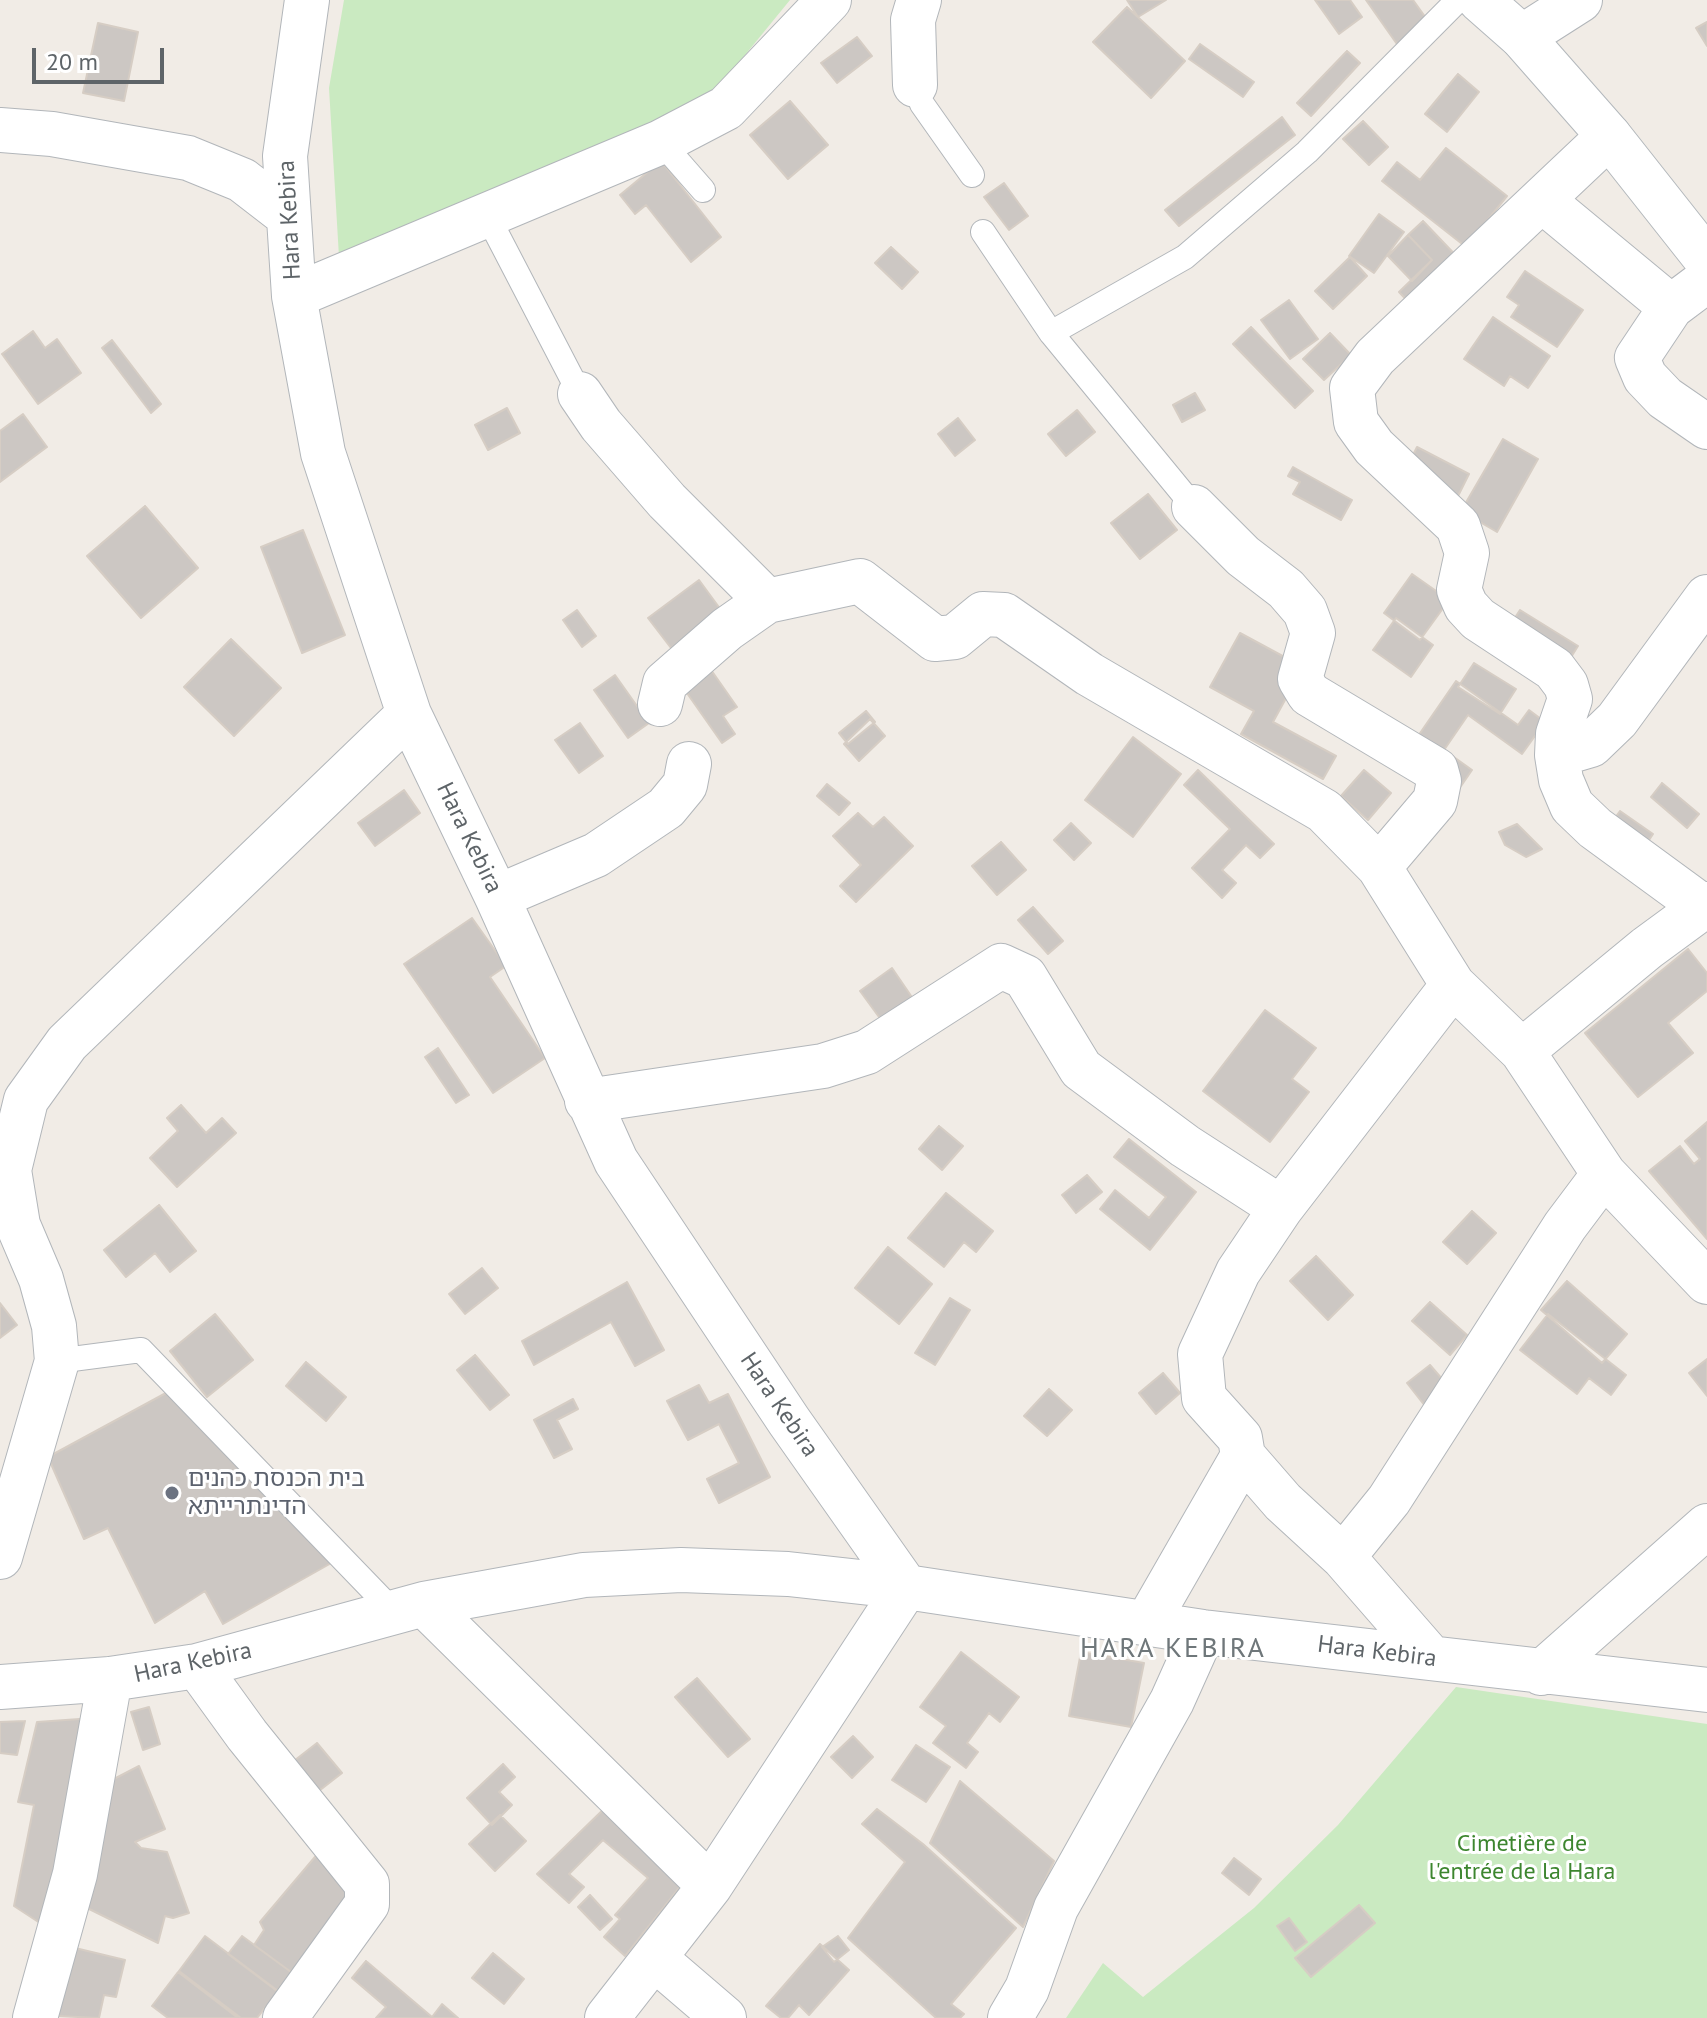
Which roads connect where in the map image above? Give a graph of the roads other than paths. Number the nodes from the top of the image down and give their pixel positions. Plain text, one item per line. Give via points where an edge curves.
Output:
1 (307, 0) edge
2 (829, 0) edge
3 (919, 0) edge
4 (1458, 0) edge
5 (1480, 0) edge
6 (1580, 0) edge
7 (1522, 37) junction
8 (915, 85) joint
9 (0, 130) edge
10 (1609, 136) junction
11 (661, 142) junction
12 (972, 175) dead end
13 (703, 190) dead end
14 (1543, 201) junction
15 (286, 214) junction
16 (488, 217) junction
17 (983, 232) dead end
18 (1707, 260) edge
19 (1707, 280) edge
20 (294, 296) junction
21 (1671, 307) junction
22 (1051, 333) junction
23 (580, 394) joint
24 (1707, 427) edge
25 (1194, 507) joint
26 (1707, 597) edge
27 (767, 601) junction
28 (660, 704) dead end
29 (409, 714) junction
30 (1557, 755) junction
31 (689, 764) dead end
32 (1379, 867) junction
33 (497, 897) junction
34 (1705, 905) edge
35 (1453, 985) junction
36 (1522, 1051) junction
37 (587, 1101) junction
38 (1604, 1174) junction
39 (1281, 1208) junction
40 (1707, 1282) edge
41 (57, 1361) junction
42 (1243, 1456) junction
43 (1707, 1526) edge
44 (0, 1557) edge
45 (1343, 1557) junction
46 (906, 1587) junction
47 (410, 1608) junction
48 (1147, 1623) junction
49 (1203, 1632) junction
50 (1431, 1658) junction
51 (197, 1666) junction
52 (1541, 1673) junction
53 (110, 1679) junction
54 (0, 1687) edge
55 (1707, 1690) edge
56 (710, 1886) junction
57 (654, 1958) junction
58 (35, 2018) edge
59 (285, 2018) edge
60 (607, 2018) edge
61 (724, 2018) edge
62 (1010, 2018) edge

1 - 15 street, Hara Kebira via 285,156
2 - 11 street via 726,108
3 - 8 street via 913,20
4 - 22 lane via 1307,152 1185,257
5 - 7 street
6 - 7 street
7 - 10 street
8 - 12 lane via 922,104
9 - 15 street via 188,158 242,180
10 - 14 street
10 - 18 street
11 - 13 lane
11 - 16 street
14 - 21 street
14 - 30 street via 1375,357 1352,388 1356,422 1374,447 1458,526 1467,553 1459,590 1466,606 1554,669 1566,685 1570,699
15 - 20 street, Hara Kebira
16 - 20 street
16 - 23 lane
17 - 22 lane
19 - 21 street
20 - 29 street, Hara Kebira via 323,453
21 - 24 street via 1637,358 1645,377 1665,398
22 - 25 lane
23 - 27 street via 667,501
25 - 32 street via 1305,611 1313,633 1300,679 1309,694 1436,770 1435,801
26 - 30 street via 1617,720 1591,745
27 - 28 street via 665,683
27 - 32 street via 860,581 935,639 955,637 983,614 1004,615 1089,674 1324,811
29 - 33 street, Hara Kebira
29 - 41 street via 67,1043 26,1100 9,1170 18,1225 54,1326
30 - 34 street via 1572,806
31 - 33 street via 685,785 666,808 596,855
32 - 35 street
33 - 37 street, Hara Kebira
34 - 36 street
35 - 36 street
35 - 39 street
36 - 38 street
37 - 39 street via 823,1066 867,1052 1001,966 1025,977 1081,1069
37 - 46 street, Hara Kebira via 616,1161
38 - 40 street
38 - 45 street via 1389,1500
39 - 42 street via 1238,1272 1200,1354 1204,1398 1240,1438
41 - 44 street
41 - 47 lane via 141,1350
42 - 45 street
42 - 48 street
43 - 52 street
45 - 50 street
46 - 47 street, Hara Kebira via 788,1574 681,1570 584,1575
46 - 48 street, Hara Kebira
46 - 56 street
47 - 51 street, Hara Kebira
47 - 56 street
48 - 49 street, Hara Kebira
49 - 50 street, Hara Kebira
49 - 62 street via 1172,1701 1056,1908 1027,1989
50 - 52 street, Hara Kebira
51 - 53 street, Hara Kebira
51 - 59 street via 367,1884 367,1904
52 - 55 street, Hara Kebira
53 - 54 street, Hara Kebira
53 - 58 street via 75,1874
56 - 57 street
57 - 60 street
57 - 61 street

